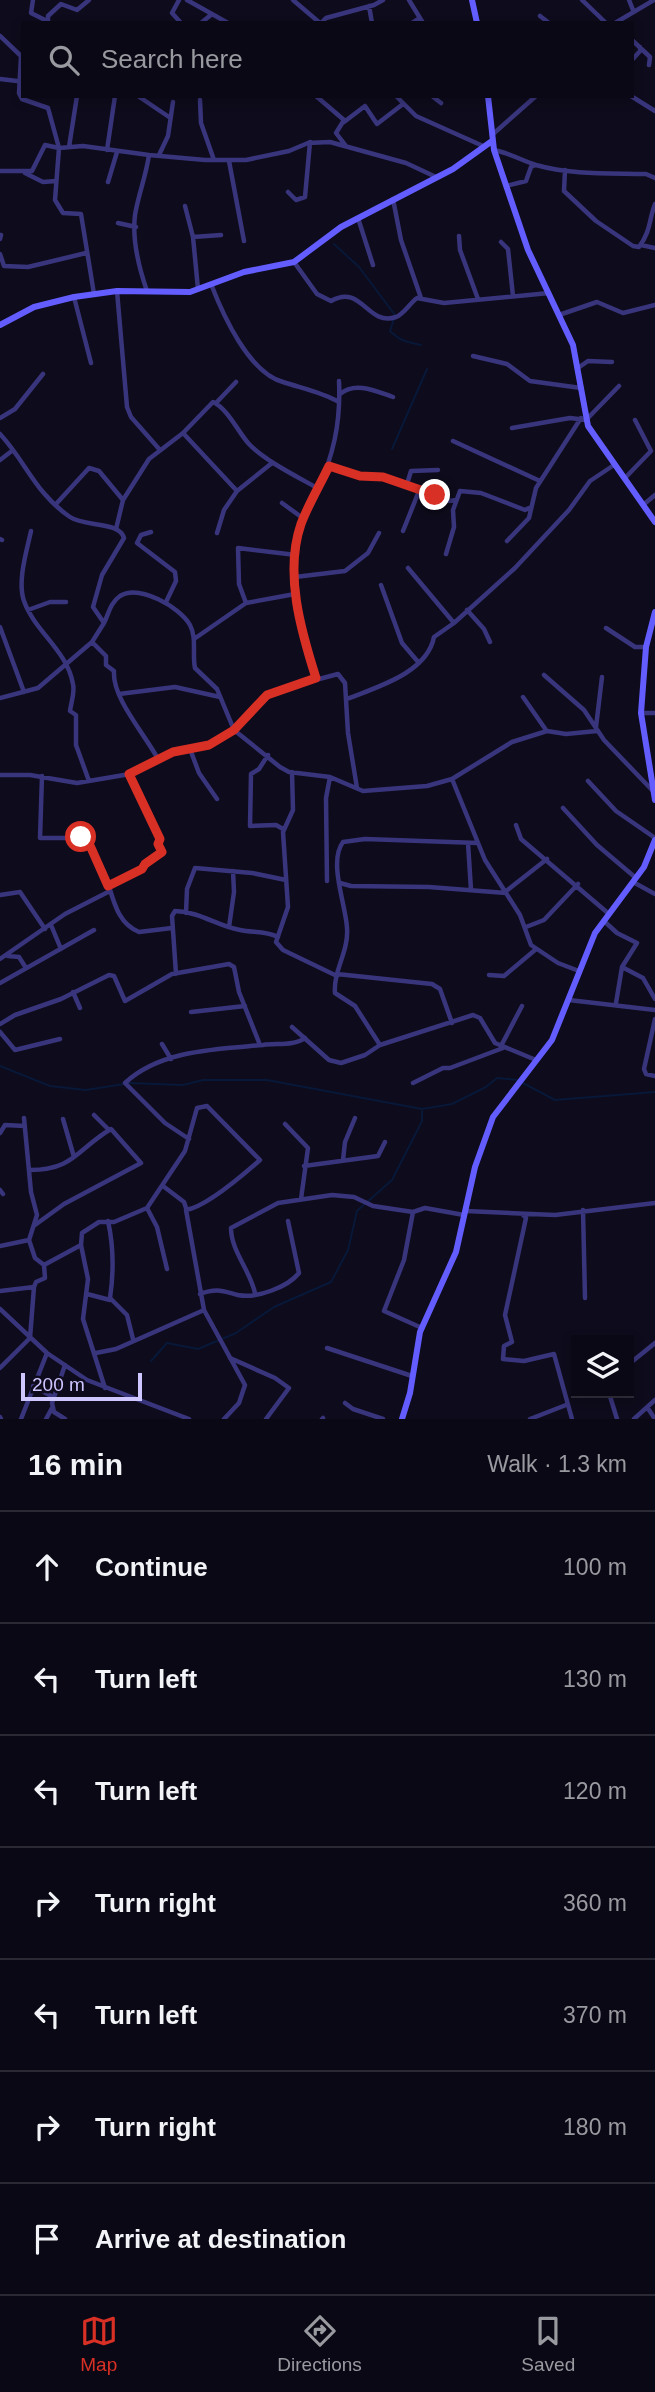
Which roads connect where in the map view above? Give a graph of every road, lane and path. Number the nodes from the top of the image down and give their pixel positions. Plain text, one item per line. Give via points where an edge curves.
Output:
1 (33, 0) edge
2 (89, 0) edge
3 (179, 0) edge
4 (187, 0) edge
5 (293, 0) edge
6 (383, 0) edge
7 (409, 0) edge
8 (472, 0) edge
9 (582, 0) edge
10 (629, 0) edge
11 (654, 0) edge
12 (365, 4) edge
13 (633, 10) junction
14 (212, 14) junction
15 (540, 16) dead end
16 (422, 20) edge
17 (46, 21) edge
18 (48, 21) edge
19 (179, 21) edge
20 (203, 21) edge
21 (224, 21) edge
22 (318, 21) edge
23 (322, 21) edge
24 (371, 21) edge
25 (477, 21) edge
26 (546, 21) edge
27 (604, 21) edge
28 (618, 21) edge
29 (0, 36) edge
30 (634, 42) edge
31 (639, 46) junction
32 (653, 57) edge
33 (634, 58) edge
34 (649, 65) dead end
35 (0, 79) edge
36 (17, 81) junction
37 (21, 95) edge
38 (22, 98) edge
39 (77, 98) edge
40 (115, 98) edge
41 (141, 98) edge
42 (318, 98) edge
43 (399, 98) edge
44 (435, 98) edge
45 (488, 98) edge
46 (534, 98) edge
47 (634, 98) edge
48 (200, 100) dead end
49 (173, 102) dead end
50 (441, 103) dead end
51 (403, 104) junction
52 (655, 111) edge
53 (169, 117) junction
54 (344, 122) junction
55 (492, 138) junction
56 (310, 142) junction
57 (483, 146) junction
58 (69, 147) junction
59 (346, 147) junction
60 (59, 148) junction
61 (107, 150) junction
62 (494, 150) junction
63 (117, 152) junction
64 (149, 155) junction
65 (159, 155) junction
66 (214, 160) junction
67 (229, 161) junction
68 (536, 165) junction
69 (565, 170) junction
70 (0, 171) edge
71 (24, 172) junction
72 (437, 177) junction
73 (655, 177) edge
74 (57, 181) junction
75 (108, 182) dead end
76 (506, 186) junction
77 (288, 192) dead end
78 (392, 198) junction
79 (655, 204) edge
80 (185, 206) dead end
81 (358, 217) junction
82 (118, 223) dead end
83 (136, 227) junction
84 (221, 235) dead end
85 (459, 236) dead end
86 (193, 237) junction
87 (244, 242) dead end
88 (501, 242) dead end
89 (641, 245) junction
90 (655, 248) edge
91 (86, 253) junction
92 (0, 254) edge
93 (294, 262) junction
94 (373, 265) dead end
95 (211, 284) junction
96 (117, 290) junction
97 (198, 290) junction
98 (146, 291) junction
99 (94, 293) junction
100 (549, 293) junction
101 (513, 296) junction
102 (74, 297) junction
103 (421, 298) junction
104 (478, 299) junction
105 (655, 304) edge
106 (558, 315) junction
107 (0, 325) edge
108 (473, 356) dead end
109 (612, 362) dead end
110 (91, 363) dead end
111 (578, 368) junction
112 (43, 373) dead end
113 (339, 380) dead end
114 (236, 382) dead end
115 (620, 386) dead end
116 (581, 388) junction
117 (340, 395) junction
118 (393, 397) dead end
119 (340, 402) junction
120 (216, 403) junction
121 (0, 418) edge
122 (583, 419) junction
123 (635, 420) dead end
124 (512, 428) dead end
125 (183, 433) junction
126 (0, 434) edge
127 (453, 441) dead end
128 (13, 450) junction
129 (160, 450) junction
130 (0, 460) edge
131 (273, 462) junction
132 (614, 465) junction
133 (329, 466) junction
134 (438, 470) dead end
135 (624, 479) junction
136 (540, 481) junction
137 (403, 485) junction
138 (319, 489) junction
139 (237, 491) junction
140 (419, 491) junction
141 (655, 495) edge
142 (123, 500) junction
143 (456, 500) junction
144 (282, 503) dead end
145 (56, 504) junction
146 (643, 505) junction
147 (529, 508) junction
148 (304, 519) junction
149 (655, 522) edge
150 (116, 529) junction
151 (31, 531) dead end
152 (402, 531) dead end
153 (151, 532) dead end
154 (217, 533) dead end
155 (379, 533) dead end
156 (507, 541) dead end
157 (446, 554) dead end
158 (296, 555) junction
159 (408, 568) dead end
160 (295, 577) junction
161 (381, 585) dead end
162 (295, 594) junction
163 (66, 602) dead end
164 (166, 602) junction
165 (246, 603) junction
166 (28, 610) junction
167 (467, 610) junction
168 (655, 613) edge
169 (104, 623) junction
170 (454, 623) junction
171 (0, 627) edge
172 (606, 628) dead end
173 (194, 639) junction
174 (92, 642) junction
175 (490, 642) dead end
176 (646, 647) junction
177 (419, 663) junction
178 (66, 665) junction
179 (544, 675) dead end
180 (603, 677) dead end
181 (316, 678) junction
182 (24, 692) junction
183 (119, 694) junction
184 (220, 697) junction
185 (523, 697) dead end
186 (0, 698) edge
187 (346, 699) junction
188 (641, 713) junction
189 (655, 713) edge
190 (597, 729) junction
191 (234, 730) junction
192 (547, 730) junction
193 (190, 750) junction
194 (268, 755) junction
195 (655, 757) edge
196 (647, 758) junction
197 (158, 759) junction
198 (292, 772) junction
199 (129, 774) junction
200 (0, 775) edge
201 (42, 776) junction
202 (330, 777) junction
203 (452, 779) junction
204 (89, 781) junction
205 (588, 781) dead end
206 (358, 789) junction
207 (654, 796) edge
208 (217, 799) dead end
209 (563, 808) dead end
210 (516, 825) dead end
211 (283, 829) junction
212 (655, 839) edge
213 (468, 843) junction
214 (478, 843) junction
215 (547, 859) junction
216 (233, 871) junction
217 (286, 880) junction
218 (634, 880) junction
219 (327, 881) dead end
220 (340, 883) junction
221 (578, 884) junction
222 (108, 889) junction
223 (471, 890) junction
224 (506, 892) junction
225 (655, 894) edge
226 (0, 895) edge
227 (186, 913) junction
228 (609, 914) junction
229 (603, 921) junction
230 (51, 925) junction
231 (229, 927) junction
232 (526, 927) junction
233 (172, 928) junction
234 (45, 930) junction
235 (94, 930) dead end
236 (278, 937) junction
237 (61, 949) junction
238 (535, 950) junction
239 (8, 956) junction
240 (0, 959) edge
241 (622, 967) junction
242 (26, 968) junction
243 (579, 971) junction
244 (176, 974) junction
245 (337, 975) junction
246 (489, 975) dead end
247 (0, 983) edge
248 (73, 992) junction
249 (569, 1000) junction
250 (617, 1003) junction
251 (244, 1006) junction
252 (522, 1006) dead end
253 (654, 1006) edge
254 (80, 1009) dead end
255 (191, 1012) dead end
256 (655, 1019) edge
257 (452, 1023) junction
258 (0, 1024) edge
259 (292, 1027) dead end
260 (0, 1032) edge
261 (305, 1038) junction
262 (60, 1039) dead end
263 (163, 1044) dead end
264 (260, 1045) junction
265 (380, 1045) junction
266 (502, 1047) junction
267 (171, 1059) junction
268 (536, 1060) junction
269 (655, 1076) edge
270 (413, 1083) dead end
271 (94, 1115) dead end
272 (24, 1118) dead end
273 (355, 1118) dead end
274 (63, 1119) dead end
275 (285, 1124) dead end
276 (25, 1126) junction
277 (109, 1130) junction
278 (0, 1133) edge
279 (189, 1139) junction
280 (385, 1142) dead end
281 (74, 1157) junction
282 (343, 1160) junction
283 (304, 1166) junction
284 (30, 1170) junction
285 (163, 1186) junction
286 (301, 1199) junction
287 (655, 1203) edge
288 (148, 1208) junction
289 (186, 1208) junction
290 (583, 1210) junction
291 (414, 1212) junction
292 (465, 1213) junction
293 (522, 1214) junction
294 (107, 1221) junction
295 (288, 1221) dead end
296 (34, 1225) junction
297 (29, 1240) junction
298 (81, 1245) junction
299 (0, 1246) edge
300 (44, 1265) junction
301 (167, 1269) dead end
302 (34, 1287) junction
303 (0, 1291) edge
304 (255, 1293) junction
305 (87, 1294) junction
306 (200, 1294) junction
307 (585, 1298) dead end
308 (111, 1300) junction
309 (0, 1309) edge
310 (204, 1310) junction
311 (422, 1328) junction
312 (30, 1338) junction
313 (133, 1339) junction
314 (655, 1343) edge
315 (327, 1348) dead end
316 (47, 1353) junction
317 (96, 1353) junction
318 (230, 1358) junction
319 (634, 1360) edge
320 (65, 1365) junction
321 (0, 1368) edge
322 (412, 1376) junction
323 (33, 1386) junction
324 (106, 1388) junction
325 (54, 1397) junction
326 (611, 1398) edge
327 (655, 1400) edge
328 (345, 1402) dead end
329 (566, 1405) junction
330 (52, 1407) junction
331 (647, 1407) junction
332 (616, 1418) edge
333 (21, 1419) edge
334 (46, 1419) edge
335 (65, 1419) edge
336 (189, 1419) edge
337 (224, 1419) edge
338 (266, 1419) edge
339 (383, 1419) edge
340 (402, 1419) edge
341 (530, 1419) edge
342 (572, 1419) edge
343 (607, 1419) edge
344 (634, 1419) edge
345 (655, 1419) edge

1 - 17 street via 32,13
2 - 18 street via 78,10 61,4
3 - 19 street via 172,13
4 - 14 street
5 - 22 street
6 - 12 street
7 - 16 street
8 - 25 street
9 - 27 street
10 - 13 street
11 - 13 street
12 - 23 street
12 - 24 street
13 - 28 street
14 - 20 street
14 - 21 street
15 - 26 street
29 - 36 street via 21,56
30 - 31 street
31 - 32 street
31 - 33 street
32 - 34 street
35 - 36 street
36 - 37 street
38 - 60 street via 48,108
39 - 58 street
40 - 61 street
41 - 53 street
42 - 54 street
43 - 51 street
44 - 50 street
45 - 55 street
46 - 55 street
47 - 52 street
48 - 66 street via 201,123
49 - 53 street
51 - 54 street via 377,124 365,106
51 - 57 street via 416,116
53 - 65 street via 168,136
54 - 59 street via 336,133
55 - 57 street
55 - 62 street
56 - 59 street
56 - 67 street via 289,151
56 - 77 street via 305,197 296,200
57 - 72 street
58 - 60 street
58 - 61 street
59 - 72 street via 406,163
60 - 71 street via 45,145 34,169
60 - 74 street
61 - 63 street
62 - 68 street
62 - 76 street
63 - 64 street
63 - 75 street
64 - 65 street
64 - 83 street
65 - 66 street
66 - 67 street
67 - 87 street
68 - 69 street
68 - 76 street via 526,181
69 - 73 street
69 - 89 street via 562,189 578,205 625,241
70 - 71 street
71 - 74 street via 43,182
72 - 78 street
74 - 91 street via 55,200 63,212 81,214
76 - 100 street
78 - 81 street
78 - 103 street
79 - 89 street
80 - 86 street
81 - 93 street
81 - 94 street
82 - 83 street
83 - 98 street
84 - 86 street
85 - 104 street
86 - 97 street
88 - 101 street via 508,249
89 - 90 street
91 - 92 street via 28,267 4,266
91 - 99 street
93 - 95 street
93 - 103 street via 327,302 344,294 373,314 394,317
95 - 97 street
95 - 119 street via 242,348 262,371
96 - 98 street
96 - 99 street
96 - 129 street via 127,407
97 - 98 street
99 - 102 street
100 - 101 street
100 - 106 street
101 - 104 street
102 - 107 street via 34,307
102 - 110 street
103 - 104 street via 438,303
105 - 106 street via 623,313 606,303 591,303
106 - 111 street
108 - 116 street via 507,364 530,381
109 - 111 street via 588,361
111 - 116 street
112 - 121 street via 15,409
113 - 117 street
114 - 120 street
115 - 122 street
116 - 122 street
117 - 118 street via 348,388 364,388
117 - 119 street
119 - 133 street
120 - 125 street
120 - 131 street via 249,444
122 - 124 street
122 - 132 street
122 - 136 street
123 - 135 street via 651,451
125 - 129 street
125 - 139 street
126 - 128 street
127 - 136 street
128 - 130 street
128 - 145 street via 35,486
129 - 142 street
131 - 138 street
131 - 139 street
132 - 135 street
132 - 167 street via 590,481 542,539
133 - 137 street
133 - 138 street
134 - 137 street via 411,471
135 - 146 street
136 - 147 street
137 - 140 street
138 - 148 street
139 - 154 street via 224,510
140 - 143 street
140 - 152 street
141 - 146 street
142 - 145 street via 99,471 89,468
142 - 150 street
143 - 147 street via 462,490
143 - 157 street
144 - 148 street
145 - 150 street via 76,521
146 - 149 street
147 - 156 street via 526,523
148 - 158 street
150 - 169 street via 124,534 124,540 102,575 93,604
151 - 166 street via 23,592
153 - 164 street via 141,535 137,543 175,572 176,581
155 - 160 street via 368,553 345,571
158 - 160 street
158 - 165 street via 237,548 239,584
159 - 170 street
160 - 162 street
161 - 177 street via 402,643
162 - 165 street
162 - 181 street
163 - 166 street
164 - 169 street via 127,593 112,603
164 - 173 street via 189,623
165 - 173 street
166 - 178 street via 58,647
167 - 170 street
167 - 175 street
168 - 176 street
169 - 174 street
170 - 177 street via 434,637
171 - 182 street
172 - 176 street via 635,647
173 - 184 street via 195,668
174 - 178 street
174 - 183 street via 114,671 113,684
176 - 188 street
177 - 187 street
178 - 182 street via 38,688
178 - 204 street via 74,686 70,711 76,715 76,747
179 - 190 street via 584,710
180 - 190 street
181 - 187 street via 343,677
181 - 191 street via 267,695
182 - 186 street
183 - 184 street via 175,687
183 - 197 street
184 - 191 street
185 - 192 street
187 - 206 street
188 - 189 street
188 - 196 street
190 - 192 street via 566,734
190 - 207 street
191 - 193 street
191 - 194 street
192 - 203 street via 512,742
193 - 197 street
193 - 208 street
194 - 198 street
194 - 211 street via 251,774 250,826
195 - 196 street
196 - 207 street
197 - 199 street
198 - 202 street
198 - 211 street via 293,810
199 - 204 street
199 - 222 street via 162,852
200 - 201 street
201 - 204 street
201 - 222 street via 39,836 86,838
202 - 206 street
202 - 219 street
203 - 206 street via 427,786
203 - 214 street
205 - 212 street via 616,811
209 - 218 street
210 - 215 street via 521,839
211 - 217 street
212 - 218 street
213 - 214 street
213 - 220 street via 343,842 338,849
213 - 223 street
214 - 224 street
215 - 221 street
215 - 224 street
216 - 217 street
216 - 227 street via 195,869 187,889
216 - 231 street
217 - 236 street via 288,907
218 - 225 street
218 - 228 street
220 - 223 street
220 - 245 street via 348,930
221 - 228 street
221 - 232 street via 544,920
222 - 230 street
222 - 233 street via 123,920 134,930
223 - 224 street
224 - 232 street
226 - 234 street via 20,892
227 - 231 street
227 - 233 street via 173,913
228 - 229 street
229 - 241 street via 637,943
229 - 243 street
230 - 234 street
230 - 237 street
231 - 236 street
232 - 238 street
233 - 244 street
234 - 239 street
235 - 237 street
236 - 245 street via 278,947
237 - 242 street
238 - 243 street
238 - 246 street via 504,976
239 - 240 street
239 - 242 street via 19,957
241 - 250 street
241 - 253 street via 643,978
242 - 247 street
243 - 249 street
244 - 248 street via 125,1001 111,975
244 - 251 street via 232,965
245 - 257 street via 432,984 440,989
245 - 265 street via 335,993 355,1006
248 - 254 street
248 - 258 street
249 - 250 street
249 - 268 street via 552,1040
250 - 253 street
251 - 255 street
251 - 264 street
252 - 266 street
256 - 269 street via 644,1069
257 - 265 street
257 - 266 street via 477,1016
259 - 261 street
260 - 262 street via 15,1050
261 - 264 street
261 - 265 street via 338,1063
263 - 267 street
264 - 267 street
266 - 268 street
266 - 270 street
267 - 279 street via 138,1071 125,1083 165,1123
268 - 292 street via 494,1117 475,1167
271 - 277 street
272 - 276 street
273 - 282 street
274 - 281 street
275 - 283 street via 306,1142
276 - 278 street via 5,1125
276 - 284 street
277 - 281 street
277 - 296 street via 114,1130 141,1163
279 - 285 street
279 - 289 street via 195,1111 207,1106 260,1160 192,1210
280 - 282 street via 378,1156
281 - 284 street via 51,1170
282 - 283 street
283 - 286 street
284 - 296 street via 37,1215
285 - 288 street
285 - 289 street
286 - 291 street via 354,1196 373,1206
286 - 304 street via 278,1203 231,1228
287 - 290 street
288 - 294 street
288 - 301 street via 158,1227
289 - 306 street
290 - 293 street
290 - 307 street
291 - 292 street via 425,1208
291 - 311 street via 404,1260 384,1311
292 - 293 street
292 - 311 street via 450,1268
293 - 329 street via 526,1218 505,1315 512,1342 504,1346 503,1359 524,1361 554,1354
294 - 298 street via 82,1233
294 - 308 street via 113,1243
295 - 304 street via 299,1273 288,1285
296 - 297 street
297 - 299 street
297 - 300 street via 35,1258
298 - 300 street
298 - 305 street
300 - 302 street via 45,1278
302 - 303 street
302 - 312 street
304 - 306 street via 240,1295 216,1289
305 - 308 street
305 - 317 street via 83,1319
306 - 310 street
308 - 313 street via 127,1315
309 - 312 street
310 - 313 street
310 - 318 street
311 - 322 street
312 - 316 street
312 - 321 street
313 - 317 street
314 - 319 street
315 - 322 street
316 - 320 street
316 - 323 street
317 - 324 street
318 - 337 street via 244,1392
318 - 338 street via 289,1388
320 - 324 street
320 - 325 street
322 - 340 street
323 - 325 street
323 - 333 street
324 - 336 street
325 - 330 street
326 - 332 street
327 - 331 street
328 - 339 street
329 - 341 street
329 - 342 street
330 - 334 street
330 - 335 street
331 - 344 street
331 - 345 street
332 - 343 street

